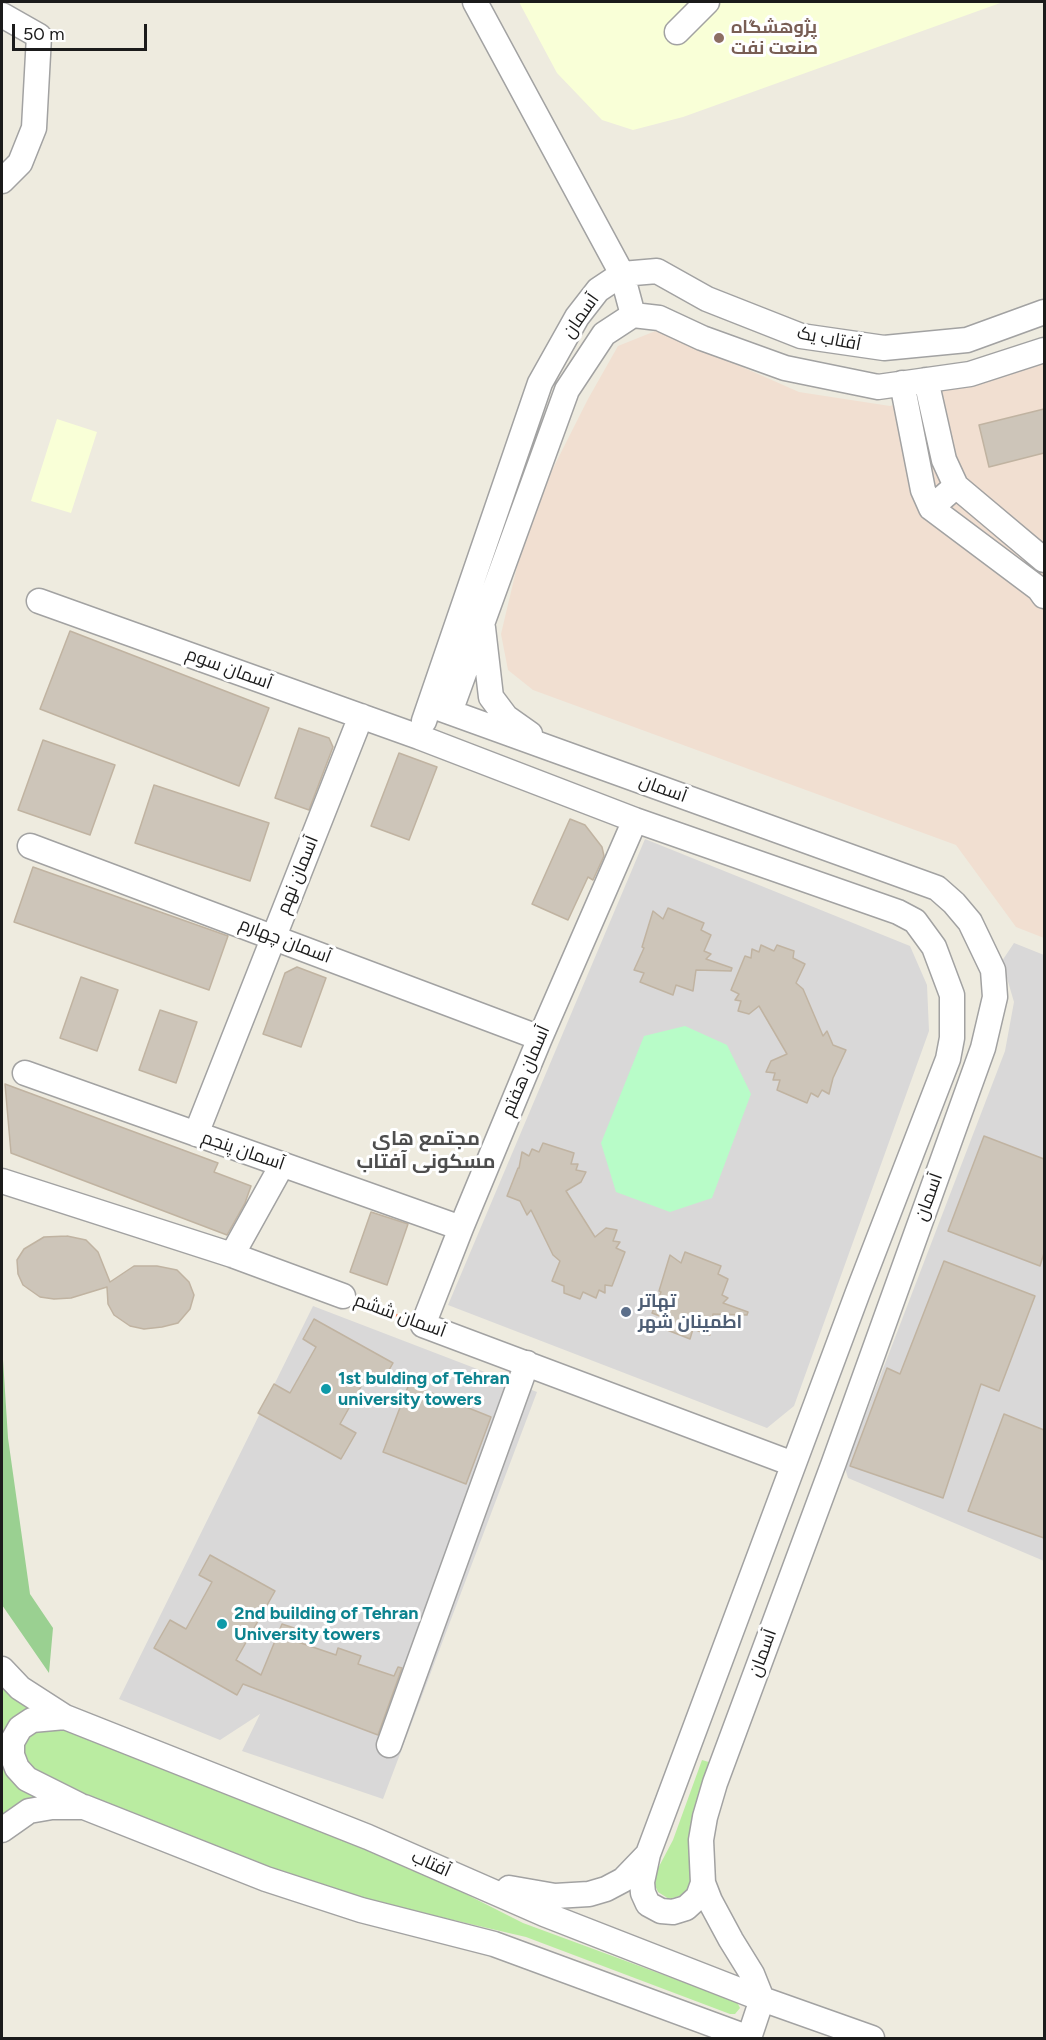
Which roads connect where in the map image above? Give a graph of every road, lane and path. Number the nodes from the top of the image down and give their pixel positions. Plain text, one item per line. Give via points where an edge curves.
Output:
1 (475, 2) edge
2 (707, 2) edge
3 (2, 15) edge
4 (677, 32) dead end
5 (2, 181) edge
6 (622, 274) junction
7 (1044, 312) edge
8 (633, 315) junction
9 (1044, 350) edge
10 (914, 382) junction
11 (956, 486) junction
12 (931, 508) junction
13 (1044, 560) edge
14 (1042, 588) edge
15 (39, 601) dead end
16 (483, 622) junction
17 (440, 709) junction
18 (360, 716) junction
19 (419, 737) junction
20 (549, 748) junction
21 (635, 820) junction
22 (30, 846) dead end
23 (273, 937) junction
24 (540, 1038) junction
25 (25, 1072) dead end
26 (196, 1134) junction
27 (282, 1165) junction
28 (2, 1181) edge
29 (461, 1228) junction
30 (232, 1255) junction
31 (343, 1296) joint
32 (423, 1325) junction
33 (527, 1363) junction
34 (793, 1464) junction
35 (2, 1669) edge
36 (65, 1717) junction
37 (389, 1745) dead end
38 (84, 1807) junction
39 (2, 1830) edge
40 (648, 1854) junction
41 (469, 1881) junction
42 (703, 1883) junction
43 (762, 1999) junction
44 (749, 2038) edge
45 (872, 2038) edge

1 - 6 street
2 - 4 street
3 - 5 street via 39,36 34,128 20,163
6 - 7 street, آفتاب یک via 657,271 707,299 801,336 884,348 967,340
6 - 8 street
6 - 17 street, آسمان via 598,290 577,317 540,383
8 - 10 street, آفتاب یک via 659,318 785,368 878,387
8 - 16 street, آسمان via 604,334 567,390
9 - 10 street, آفتاب یک via 970,374
10 - 11 street
10 - 12 street via 923,490
11 - 12 street
11 - 13 street
12 - 14 street
15 - 18 street, آسمان سوم
16 - 17 street, آسمان
16 - 20 street via 491,697 506,717
17 - 19 street, آسمان
17 - 20 street, آسمان
18 - 19 street, آسمان سوم
18 - 23 street, آسمان نهم
19 - 21 street, آسمان
20 - 42 street, آسمان via 937,888 970,922 993,970 995,997 983,1048 715,1783 701,1840
21 - 24 street, آسمان هفتم
21 - 34 street, آسمان via 915,921 934,947 952,995 948,1059
22 - 23 street, آسمان چهارم
23 - 24 street, آسمان چهارم
23 - 26 street, آسمان نهم
24 - 29 street, آسمان هفتم
25 - 26 street, آسمان پنجم
26 - 27 street, آسمان پنجم
27 - 29 street, آسمان پنجم
27 - 30 street
28 - 30 street, آسمان ششم
29 - 32 street, آسمان هفتم
30 - 31 street, آسمان ششم
31 - 32 path, آسمان ششم
32 - 33 street, آسمان ششم
33 - 34 street, آسمان ششم
33 - 37 street
34 - 40 street, آسمان
35 - 36 street, آفتاب via 28,1694
36 - 38 street via 32,1720 20,1728 12,1742 12,1755 16,1768 27,1779
36 - 41 street, آفتاب
38 - 39 street via 29,1811
38 - 44 street via 266,1879 361,1910 494,1944
40 - 41 street via 623,1880 589,1894 555,1896
40 - 42 street via 643,1893 654,1908 673,1912 686,1908 698,1897
41 - 43 street, آفتاب
42 - 43 street, آسمان
43 - 44 street
43 - 45 street, آفتاب

